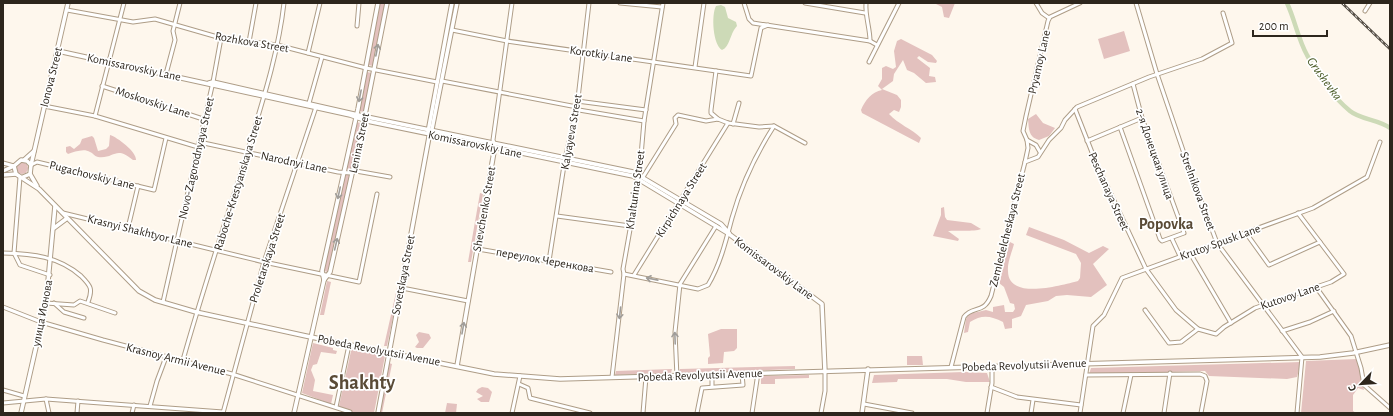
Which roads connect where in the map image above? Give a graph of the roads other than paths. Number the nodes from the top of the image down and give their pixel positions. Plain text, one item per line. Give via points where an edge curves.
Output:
1 (68, 3) edge
2 (124, 3) edge
3 (180, 3) edge
4 (256, 3) edge
5 (284, 3) edge
6 (320, 3) edge
7 (359, 3) edge
8 (378, 3) edge
9 (387, 3) edge
10 (452, 3) edge
11 (457, 3) edge
12 (512, 3) edge
13 (588, 3) edge
14 (620, 3) edge
15 (663, 3) edge
16 (704, 3) edge
17 (744, 3) edge
18 (805, 3) edge
19 (866, 3) edge
20 (899, 3) edge
21 (1036, 3) edge
22 (1080, 3) edge
23 (1136, 3) edge
24 (1370, 3) edge
25 (662, 7) junction
26 (67, 10) junction
27 (1365, 11) dead end
28 (1222, 13) dead end
29 (865, 14) junction
30 (1049, 18) junction
31 (120, 20) junction
32 (175, 25) junction
33 (768, 25) junction
34 (357, 26) dead end
35 (452, 30) junction
36 (221, 38) junction
37 (507, 41) junction
38 (870, 41) junction
39 (249, 42) junction
40 (277, 45) junction
41 (877, 45) junction
42 (58, 51) junction
43 (582, 51) junction
44 (308, 53) junction
45 (322, 57) junction
46 (108, 61) junction
47 (654, 62) junction
48 (869, 62) dead end
49 (366, 68) junction
50 (694, 68) junction
51 (374, 69) junction
52 (716, 70) junction
53 (166, 74) junction
54 (1157, 74) junction
55 (440, 82) junction
56 (212, 84) junction
57 (1133, 84) junction
58 (102, 86) junction
59 (499, 92) junction
60 (265, 95) junction
61 (577, 101) junction
62 (309, 103) junction
63 (738, 103) dead end
64 (44, 106) junction
65 (316, 106) junction
66 (577, 107) junction
67 (1075, 109) junction
68 (646, 110) junction
69 (95, 116) junction
70 (355, 116) junction
71 (364, 118) junction
72 (1142, 118) junction
73 (204, 119) junction
74 (718, 119) junction
75 (644, 121) junction
76 (728, 123) junction
77 (732, 124) junction
78 (774, 126) junction
79 (1120, 127) junction
80 (430, 133) junction
81 (166, 138) junction
82 (1027, 140) junction
83 (1087, 141) junction
84 (199, 142) junction
85 (1380, 142) dead end
86 (805, 144) dead end
87 (494, 145) junction
88 (198, 147) junction
89 (35, 150) junction
90 (247, 152) junction
91 (1040, 152) junction
92 (24, 160) junction
93 (565, 161) junction
94 (1024, 162) junction
95 (3, 163) edge
96 (298, 164) junction
97 (14, 166) junction
98 (31, 166) junction
99 (3, 171) edge
100 (343, 172) junction
101 (352, 173) junction
102 (16, 174) junction
103 (30, 174) junction
104 (638, 174) junction
105 (3, 175) edge
106 (22, 177) junction
107 (643, 177) junction
108 (390, 178) dead end
109 (639, 179) junction
110 (138, 186) junction
111 (38, 189) junction
112 (377, 194) dead end
113 (680, 202) junction
114 (55, 206) junction
115 (61, 213) junction
116 (1298, 213) junction
117 (557, 216) junction
118 (66, 219) junction
119 (630, 226) junction
120 (716, 226) junction
121 (128, 228) junction
122 (53, 229) junction
123 (1246, 233) junction
124 (729, 234) junction
125 (1172, 239) junction
126 (178, 240) junction
127 (1320, 242) junction
128 (1217, 243) junction
129 (478, 249) junction
130 (217, 250) junction
131 (3, 253) edge
132 (14, 253) junction
133 (1190, 253) junction
134 (1180, 256) junction
135 (51, 258) junction
136 (550, 261) junction
137 (264, 262) junction
138 (1146, 269) junction
139 (611, 272) dead end
140 (322, 274) junction
141 (624, 274) junction
142 (50, 275) junction
143 (328, 275) junction
144 (634, 275) junction
145 (324, 280) junction
146 (680, 284) junction
147 (1316, 287) junction
148 (402, 288) junction
149 (468, 301) junction
150 (88, 302) junction
151 (163, 302) junction
152 (46, 303) junction
153 (53, 303) junction
154 (1263, 305) junction
155 (3, 307) edge
156 (1145, 310) dead end
157 (1334, 311) junction
158 (196, 312) junction
159 (115, 313) dead end
160 (84, 318) dead end
161 (41, 322) junction
162 (246, 322) junction
163 (1231, 322) junction
164 (1198, 329) junction
165 (1282, 331) junction
166 (1216, 334) joint
167 (312, 337) junction
168 (349, 345) junction
169 (1390, 345) edge
170 (1357, 352) junction
171 (388, 353) junction
172 (166, 357) junction
173 (1302, 357) junction
174 (183, 360) junction
175 (1088, 364) junction
176 (457, 366) junction
177 (992, 366) junction
178 (951, 368) junction
179 (868, 369) junction
180 (825, 372) junction
181 (758, 373) junction
182 (1170, 373) junction
183 (232, 374) junction
184 (742, 374) junction
185 (712, 375) junction
186 (1131, 375) junction
187 (520, 376) junction
188 (1086, 376) junction
189 (646, 377) junction
190 (677, 377) junction
191 (612, 378) junction
192 (519, 384) junction
193 (712, 386) junction
194 (991, 387) junction
195 (3, 390) edge
196 (298, 395) junction
197 (24, 396) junction
198 (46, 399) junction
199 (1033, 400) junction
200 (24, 401) junction
201 (78, 401) junction
202 (3, 403) edge
203 (864, 404) junction
204 (134, 405) junction
205 (1081, 405) junction
206 (150, 406) junction
207 (336, 407) junction
208 (167, 408) junction
209 (1390, 408) edge
210 (350, 412) dead end
211 (21, 413) edge
212 (49, 413) edge
213 (77, 413) edge
214 (132, 413) edge
215 (166, 413) edge
216 (223, 413) edge
217 (294, 413) edge
218 (378, 413) edge
219 (512, 413) edge
220 (590, 413) edge
221 (643, 413) edge
222 (697, 413) edge
223 (752, 413) edge
224 (821, 413) edge
225 (862, 413) edge
226 (912, 413) edge
227 (987, 413) edge
228 (1031, 413) edge
229 (1080, 413) edge
230 (1123, 413) edge
231 (1164, 413) edge
232 (1201, 413) edge
233 (1297, 413) edge

1 - 26 main road, Ionova Street
2 - 31 street
3 - 32 street
4 - 39 street
5 - 40 street, Raboche-Krestyanskaya Street
6 - 44 street
7 - 34 street
8 - 49 main road, Lenina Street
51 -> 9 main road, Lenina Street
10 - 55 main road, Sovetskaya Street
11 - 35 main road, Sovetskaya Street
12 - 37 street, Shevchenko Street
13 - 43 street, Kalyayeva Street
14 - 25 street
15 - 25 street, Khalturina Street
16 - 50 street
17 - 33 street via 749,19 753,23
18 - 29 street
19 - 29 street
20 - 41 street
21 - 30 street via 1042,13
22 - 30 street, Pryamoy Lane
23 - 54 street, Strelnikova Street
24 - 27 street
25 - 47 street, Khalturina Street
26 - 31 street, Rozhkova Street
26 - 42 main road, Ionova Street
28 - 54 street, Zemledelcheskaya Street via 1232,43 1202,58
29 - 38 street via 870,30
30 - 82 street, Pryamoy Lane via 1026,116 1024,131
31 - 32 street, Rozhkova Street via 133,22 155,19
31 - 46 street
32 - 36 street, Rozhkova Street
32 - 53 street via 173,31 176,40
33 - 38 street
33 - 52 street, Korotkiy Lane via 761,28 751,76
35 - 37 street, Korotkiy Lane
35 - 55 main road, Sovetskaya Street
36 - 39 street, Rozhkova Street
36 - 56 street, Novo-Zagorodnyaya Street
37 - 43 street, Korotkiy Lane
37 - 59 street, Shevchenko Street
38 - 41 street
39 - 40 street, Rozhkova Street
40 - 44 street, Rozhkova Street
40 - 60 street, Raboche-Krestyanskaya Street
41 - 48 street
42 - 46 main road, Komissarovskiy Lane
42 - 64 main road, Ionova Street
43 - 47 street, Korotkiy Lane
43 - 61 street, Kalyayeva Street
44 - 45 street, Rozhkova Street
45 - 49 street, Rozhkova Street
45 - 62 street
46 - 53 main road, Komissarovskiy Lane
46 - 58 street
47 - 50 street, Korotkiy Lane
47 - 68 street, Khalturina Street
49 - 51 street, Rozhkova Street
49 -> 70 main road, Lenina Street
50 - 52 street, Korotkiy Lane
51 - 55 street, Rozhkova Street
51 - 71 main road, Lenina Street
52 - 74 street via 711,113
53 - 56 main road, Komissarovskiy Lane
54 - 57 street, Zemledelcheskaya Street
54 - 128 street, Strelnikova Street
55 - 59 street, Rozhkova Street
55 - 80 main road, Sovetskaya Street
56 - 60 main road, Komissarovskiy Lane
56 - 73 street, Novo-Zagorodnyaya Street
57 - 67 street, Zemledelcheskaya Street via 1086,102
57 - 72 street, 2-я Донецкая улица
58 - 69 street
58 - 73 street, Moskovskiy Lane
59 - 66 street, Rozhkova Street
59 - 87 street, Shevchenko Street
60 - 62 main road, Komissarovskiy Lane
60 - 65 main road, Komissarovskiy Lane
60 - 90 street, Raboche-Krestyanskaya Street
61 - 66 street, Kalyayeva Street
61 - 68 street
62 - 65 main road, Komissarovskiy Lane
63 - 77 street
64 - 69 street
64 - 89 main road, Ionova Street
65 - 70 main road, Komissarovskiy Lane
65 - 96 street, Proletarskaya Street
66 - 75 street, Rozhkova Street via 580,110
66 - 93 street, Kalyayeva Street
67 - 83 street, Peschanaya Street
67 - 91 street, Zemledelcheskaya Street
68 - 75 street, Khalturina Street
69 - 81 street
70 - 71 main road, Komissarovskiy Lane
70 - 100 main road, Lenina Street
71 - 80 main road, Komissarovskiy Lane
71 - 101 main road, Lenina Street
72 - 79 street
72 - 125 street, 2-я Донецкая улица via 1184,234
73 - 84 street, Novo-Zagorodnyaya Street
74 - 76 street
74 - 107 street via 706,121 678,115 675,118 676,124
75 - 104 street, Khalturina Street
76 - 77 street
76 - 113 street, Kirpichnaya Street
77 - 78 street
78 - 86 street
78 - 124 street via 760,148 741,192
79 - 83 street
79 - 125 street via 1160,239
80 - 87 main road, Komissarovskiy Lane
80 - 148 main road, Sovetskaya Street
81 - 88 street
81 - 110 street, Pugachovskiy Lane via 154,190
82 - 91 street via 1036,145
82 - 94 street, Pryamoy Lane via 1028,148
83 - 138 street, Peschanaya Street via 1122,222
84 - 88 street, Novo-Zagorodnyaya Street
84 - 90 street, Narodnyi Lane
85 - 116 street, Krutoy Spusk Lane via 1367,177 1313,208
87 - 93 main road, Komissarovskiy Lane
87 - 129 main road, Shevchenko Street
88 - 126 street, Novo-Zagorodnyaya Street
89 - 92 main road
89 - 98 main road
90 - 96 street, Narodnyi Lane
90 - 130 street, Raboche-Krestyanskaya Street
91 - 94 street, Zemledelcheskaya Street via 1038,157
92 - 97 main road via 18,161
92 - 98 main road
93 - 104 main road, Komissarovskiy Lane
93 - 109 main road, Komissarovskiy Lane
93 - 117 street, Kalyayeva Street
94 - 178 street, Zemledelcheskaya Street via 991,296 987,304 967,313 964,317
95 - 97 street
96 - 100 street, Narodnyi Lane
96 - 137 street, Proletarskaya Street
97 - 99 main road
97 - 102 main road
98 - 103 main road
98 - 110 street, Pugachovskiy Lane via 37,162
100 - 101 street, Narodnyi Lane
100 -> 140 main road, Lenina Street
101 - 108 street, Narodnyi Lane via 356,171
143 -> 101 main road, Lenina Street
102 - 105 main road
102 - 106 main road
103 - 106 main road
103 - 111 main road
104 - 107 main road, Komissarovskiy Lane
104 - 109 street, Khalturina Street
106 - 111 main road
106 - 132 street
107 - 113 main road, Komissarovskiy Lane
109 - 113 main road, Komissarovskiy Lane
109 - 119 street, Khalturina Street
110 - 121 street
111 - 114 main road, Pobeda Revolyutsii Avenue
112 - 143 street, Krasnyi Shakhtyor Lane via 359,282
113 - 120 main road, Komissarovskiy Lane
113 - 124 main road, Komissarovskiy Lane via 721,224
113 - 144 street, Kirpichnaya Street
114 - 115 main road, Pobeda Revolyutsii Avenue
114 - 122 main road
115 - 118 main road, Pobeda Revolyutsii Avenue
115 - 121 street, Krasnyi Shakhtyor Lane
116 - 123 street, Krutoy Spusk Lane
116 - 127 street
117 - 119 street
117 - 136 street, Kalyayeva Street
118 - 122 main road
118 - 151 main road, Pobeda Revolyutsii Avenue via 140,291
119 - 141 street, Khalturina Street
120 - 124 main road, Komissarovskiy Lane
120 - 146 street
121 - 126 street, Krasnyi Shakhtyor Lane
122 - 135 main road, улица Ионова
123 - 127 street via 1269,265
123 - 128 street, Krutoy Spusk Lane
124 - 146 street via 708,285 698,289
124 - 180 main road, Komissarovskiy Lane via 822,304
125 - 134 street
126 - 130 street, Krasnyi Shakhtyor Lane
126 - 151 street, Novo-Zagorodnyaya Street
127 - 147 street, Kutovoy Lane via 1344,274
128 - 133 street, Krutoy Spusk Lane
128 - 154 street, Strelnikova Street
129 - 136 street, переулок Черенкова
129 - 149 main road, Shevchenko Street
130 - 137 street, Krasnyi Shakhtyor Lane
130 - 158 street, Raboche-Krestyanskaya Street
131 - 132 street
132 - 135 street
132 - 142 street via 20,265
133 - 134 street, Krutoy Spusk Lane
133 - 163 street
134 - 138 street, Krutoy Spusk Lane
135 - 142 main road, улица Ионова
135 - 150 street via 71,268 90,285
136 - 139 street, переулок Черенкова
137 - 140 street, Krasnyi Shakhtyor Lane
137 - 162 street, Proletarskaya Street
138 - 164 street, Peschanaya Street via 1176,310
138 - 175 street, Krutoy Spusk Lane via 1122,278 1104,315 1093,326
140 - 143 street, Krasnyi Shakhtyor Lane
140 - 145 main road
141 - 144 street
141 -> 191 street, Khalturina Street
142 - 152 main road, улица Ионова
143 - 145 main road, Lenina Street
146 -> 144 street
145 - 167 main road, Lenina Street
190 -> 146 street via 675,332
147 - 154 street, Kutovoy Lane
147 - 157 street
148 - 149 street
148 - 171 main road, Sovetskaya Street
176 -> 149 main road, Shevchenko Street
150 - 153 street via 80,301 73,305
150 - 159 street
151 - 158 main road, Pobeda Revolyutsii Avenue
152 - 153 street
152 - 161 main road, улица Ионова
153 - 160 street via 64,312
154 - 163 street, Kutovoy Lane
154 - 165 street, Strelnikova Street
155 - 161 street, Krasnoy Armii Avenue
156 - 164 street via 1169,343 1181,342
157 - 165 street
157 - 170 street via 1351,336
158 - 162 main road, Pobeda Revolyutsii Avenue
158 - 174 street, Raboche-Krestyanskaya Street
161 - 172 street, Krasnoy Armii Avenue
161 - 197 main road, улица Ионова
162 - 167 main road, Pobeda Revolyutsii Avenue
162 - 183 street, Proletarskaya Street
163 - 166 street, Kutovoy Lane
164 - 166 street, Peschanaya Street
165 - 173 street, Strelnikova Street
167 - 168 main road, Pobeda Revolyutsii Avenue
167 - 196 main road, Lenina Street
168 - 171 main road, Pobeda Revolyutsii Avenue
168 - 207 street
169 - 170 main road, Pobeda Revolyutsii Avenue
170 - 173 main road, Pobeda Revolyutsii Avenue
170 - 209 street via 1364,385
171 - 176 main road, Pobeda Revolyutsii Avenue
171 - 218 main road, Sovetskaya Street
172 - 174 street, Krasnoy Armii Avenue
172 - 206 street
173 - 175 main road, Pobeda Revolyutsii Avenue
173 - 233 street
174 - 183 street, Krasnoy Armii Avenue
175 - 177 main road, Pobeda Revolyutsii Avenue
175 - 188 street, Krutoy Spusk Lane
176 - 187 main road, Pobeda Revolyutsii Avenue via 494,374
177 - 178 main road, Pobeda Revolyutsii Avenue
177 - 194 street
178 - 179 main road, Pobeda Revolyutsii Avenue
179 - 180 main road, Pobeda Revolyutsii Avenue
179 - 203 main road
180 - 181 main road, Pobeda Revolyutsii Avenue
180 - 224 street
181 - 184 main road, Pobeda Revolyutsii Avenue
181 - 223 street
182 - 186 street
182 - 231 street
182 - 232 street via 1205,376 1207,381
183 - 196 street, Krasnoy Armii Avenue
183 - 216 street, Proletarskaya Street
184 - 185 main road, Pobeda Revolyutsii Avenue
184 - 193 street via 743,385
185 - 190 main road, Pobeda Revolyutsii Avenue
185 - 193 street
186 - 188 street
186 - 230 street
187 - 191 main road, Pobeda Revolyutsii Avenue via 560,379
187 - 192 street
188 - 205 street, Krutoy Spusk Lane
189 - 190 main road, Pobeda Revolyutsii Avenue
189 - 191 main road, Pobeda Revolyutsii Avenue
189 - 221 street
192 - 219 street
192 - 220 street via 528,388 530,398
193 - 222 street via 702,388
194 - 199 street
194 - 227 street
195 - 197 street
196 - 207 street, Krasnoy Armii Avenue
196 - 217 main road, Lenina Street
197 - 200 main road, улица Ионова
198 - 200 street
198 - 201 street
198 - 212 street
199 - 205 street
199 - 228 street
200 - 202 street
200 - 211 main road, улица Ионова
201 - 204 street
201 - 213 street
203 - 225 main road
203 - 226 street
204 - 206 street
204 - 214 street
205 - 229 street, Krutoy Spusk Lane
206 - 208 street
207 - 210 street, Krasnoy Armii Avenue
208 - 215 street
208 - 216 street

